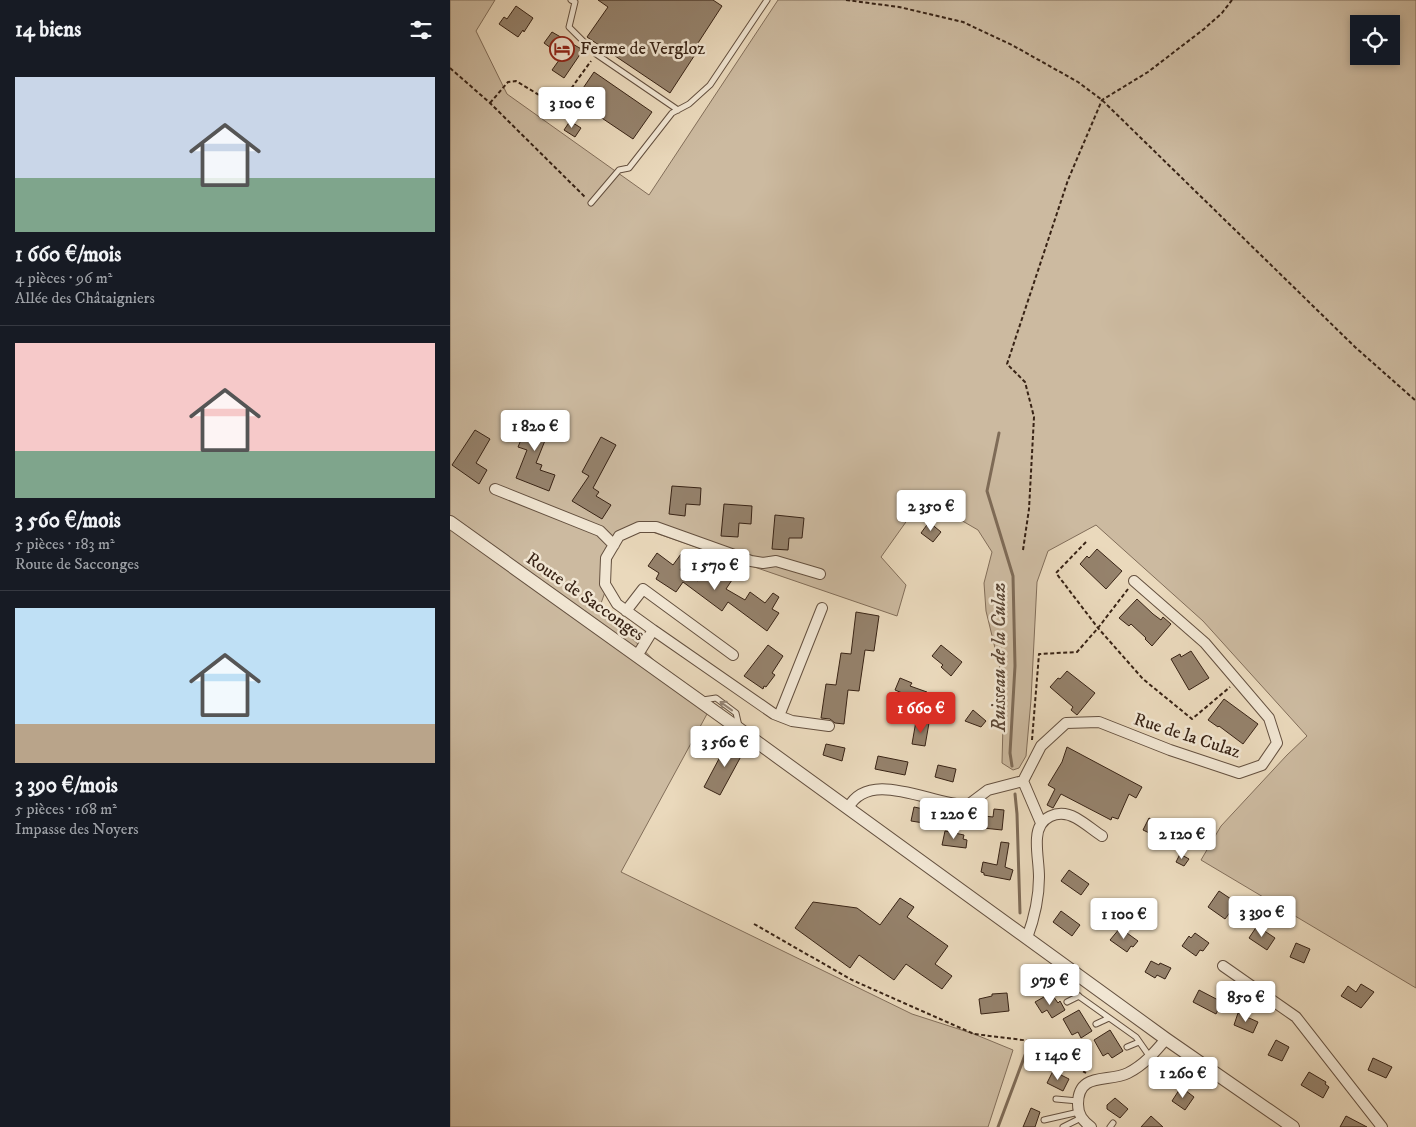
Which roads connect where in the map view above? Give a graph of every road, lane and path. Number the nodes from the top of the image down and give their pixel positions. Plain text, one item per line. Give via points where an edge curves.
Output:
1 (571, 0) edge
2 (767, 0) edge
3 (846, 0) edge
4 (1232, 0) edge
5 (596, 54) junction
6 (450, 68) edge
7 (1102, 100) junction
8 (490, 103) junction
9 (678, 110) junction
10 (591, 203) joint
11 (1416, 400) edge
12 (495, 489) dead end
13 (450, 522) edge
14 (1086, 542) dead end
15 (614, 545) junction
16 (1023, 550) dead end
17 (820, 574) dead end
18 (1134, 581) joint
19 (822, 608) dead end
20 (626, 611) junction
21 (1098, 628) junction
22 (653, 630) junction
23 (640, 651) dead end
24 (734, 655) dead end
25 (1237, 681) junction
26 (779, 716) junction
27 (829, 726) dead end
28 (1034, 760) junction
29 (1023, 781) junction
30 (848, 808) junction
31 (1041, 823) junction
32 (1102, 836) dead end
33 (754, 924) dead end
34 (1027, 938) junction
35 (1223, 966) dead end
36 (1049, 975) dead end
37 (1079, 996) junction
38 (1067, 1002) dead end
39 (1109, 1018) junction
40 (1096, 1024) dead end
41 (1166, 1039) junction
42 (1139, 1042) junction
43 (1127, 1047) dead end
44 (1150, 1057) junction
45 (1096, 1080) junction
46 (1056, 1099) dead end
47 (1079, 1110) junction
48 (1044, 1120) dead end
49 (1063, 1127) edge
50 (1091, 1127) edge
51 (1293, 1127) edge
52 (1382, 1127) edge

1 - 5 lane via 575,2 569,27
2 - 9 lane via 710,85
3 - 7 path via 899,7 963,22 1021,49
4 - 7 path via 1204,29 1148,72
5 - 8 path via 559,102 554,104 516,81 508,82
5 - 9 lane
6 - 8 path
7 - 11 path via 1356,347
7 - 16 path via 1068,180 1008,364 1026,382 1034,418 1029,509
8 - 10 path
9 - 10 lane via 672,112 629,168 619,170
12 - 15 street via 600,531
13 - 30 street, Route de Sacconges
14 - 21 path via 1056,573
15 - 17 street via 619,536 639,527 656,527 751,561 776,561
15 - 20 street via 606,558 605,584 617,604
18 - 21 path
18 - 25 street, Rue de la Culaz via 1205,643
19 - 26 street
20 - 22 street
20 - 24 street via 643,589
21 - 25 path via 1142,679 1192,719
21 - 28 path via 1077,652 1039,654 1032,740
22 - 23 street
22 - 26 street
25 - 28 street, Rue de la Culaz via 1269,718 1277,743 1262,765 1239,773 1099,722 1066,723 1041,746
26 - 27 street
28 - 29 street, Rue de la Culaz
29 - 30 street via 988,790 962,805 878,788 856,796
29 - 31 street
30 - 34 street, Route de Sacconges
31 - 32 street via 1054,814 1068,815
31 - 34 street via 1037,836 1037,903
33 - 45 path via 852,980 974,1034 1031,1041
34 - 41 street, Route de Sacconges
35 - 52 street via 1296,1017
36 - 37 lane
37 - 38 lane
37 - 39 lane
39 - 40 lane
39 - 42 lane
41 - 44 street
41 - 51 street, Route de Sacconges
42 - 43 lane
42 - 44 lane
44 - 45 street via 1128,1073
45 - 47 street via 1082,1088
46 - 47 lane
47 - 48 lane
47 - 49 lane
47 - 50 street

